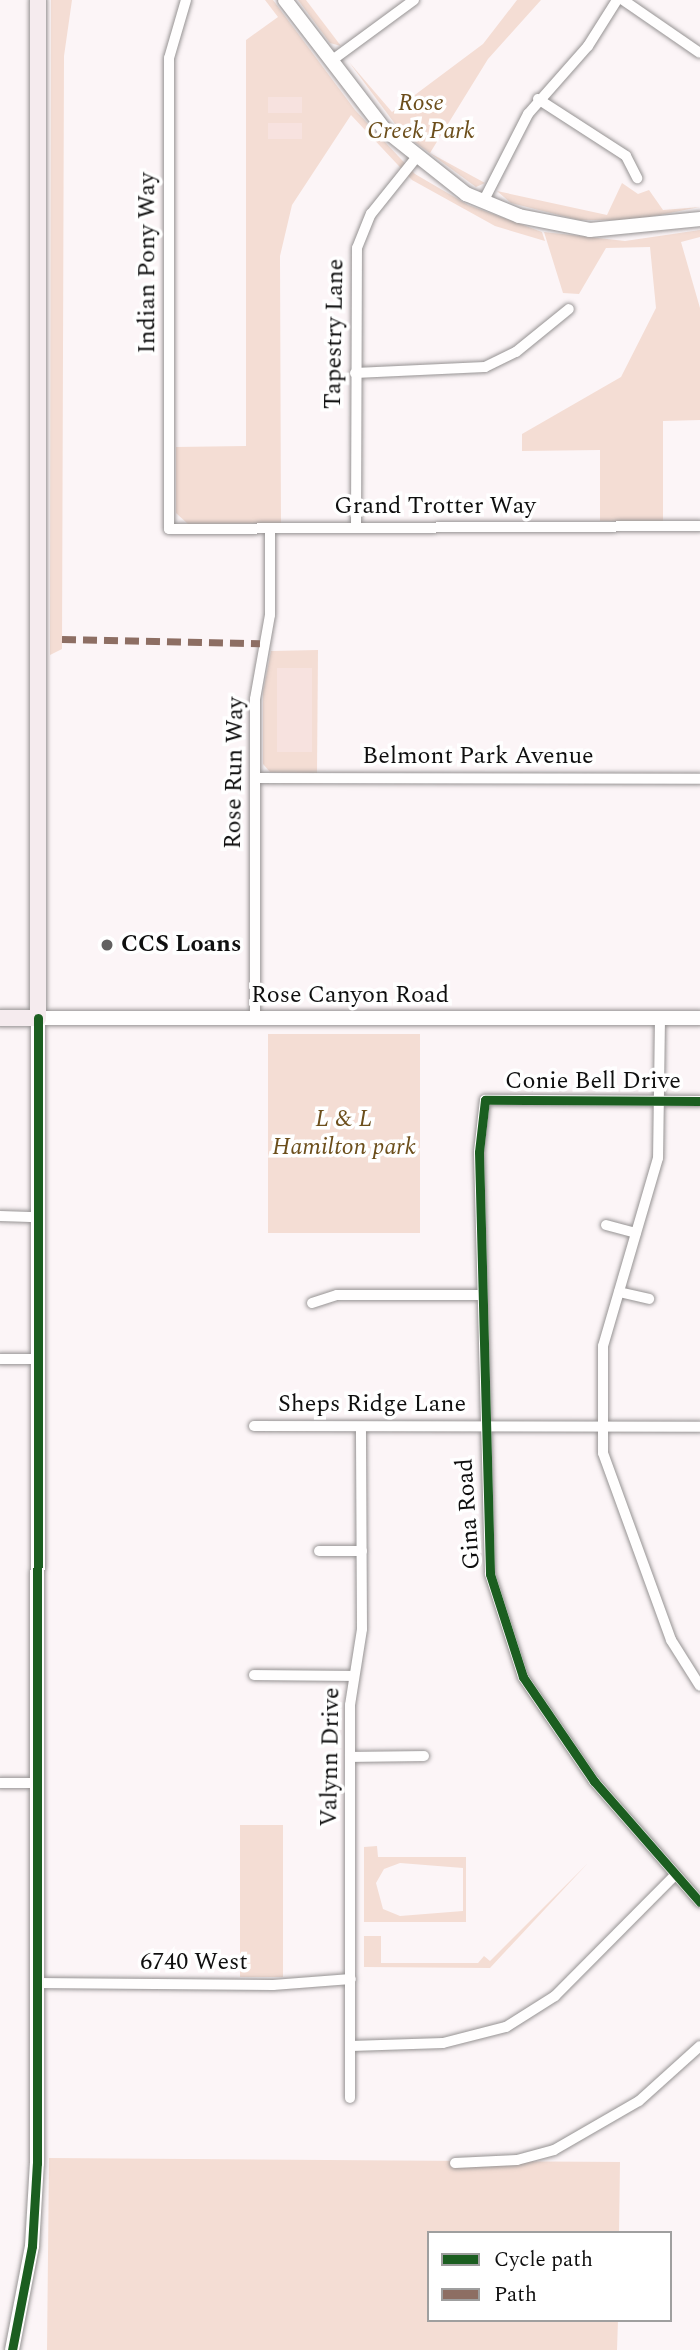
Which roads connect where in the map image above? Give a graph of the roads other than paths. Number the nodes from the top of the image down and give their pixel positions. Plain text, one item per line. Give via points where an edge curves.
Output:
1 (38, 0) edge
2 (186, 0) edge
3 (285, 0) edge
4 (414, 0) edge
5 (617, 0) edge
6 (623, 0) edge
7 (700, 53) edge
8 (331, 61) junction
9 (538, 99) junction
10 (415, 159) junction
11 (637, 178) dead end
12 (483, 202) junction
13 (700, 219) edge
14 (569, 309) dead end
15 (355, 373) junction
16 (700, 526) edge
17 (270, 528) junction
18 (356, 528) junction
19 (169, 529) joint
20 (255, 778) junction
21 (700, 779) edge
22 (0, 1018) edge
23 (38, 1018) junction
24 (255, 1018) junction
25 (660, 1018) junction
26 (700, 1018) edge
27 (485, 1100) joint
28 (700, 1101) edge
29 (659, 1103) junction
30 (0, 1216) edge
31 (38, 1217) junction
32 (606, 1225) dead end
33 (636, 1233) junction
34 (619, 1292) junction
35 (482, 1295) junction
36 (649, 1299) dead end
37 (312, 1303) dead end
38 (0, 1359) edge
39 (38, 1359) junction
40 (254, 1426) dead end
41 (361, 1427) junction
42 (483, 1427) junction
43 (602, 1427) junction
44 (700, 1427) edge
45 (362, 1551) junction
46 (319, 1552) dead end
47 (254, 1675) dead end
48 (354, 1676) junction
49 (700, 1686) edge
50 (424, 1756) dead end
51 (350, 1757) junction
52 (0, 1783) edge
53 (37, 1783) junction
54 (674, 1876) junction
55 (700, 1902) edge
56 (351, 1979) junction
57 (37, 1983) junction
58 (351, 2046) junction
59 (698, 2052) edge
60 (350, 2098) dead end
61 (455, 2163) dead end
62 (12, 2350) edge

1 - 23 main road
2 - 19 street, Indian Pony Way via 169,58
3 - 8 street
4 - 8 street
5 - 9 street via 588,46
6 - 7 street
8 - 10 street
9 - 11 street via 626,156
9 - 12 street
10 - 12 street
10 - 15 street, Tapestry Lane via 360,236
12 - 13 street via 536,221 590,230
14 - 15 street via 516,352 485,368
15 - 18 street, Tapestry Lane
16 - 18 street, Grand Trotter Way
17 - 18 street, Grand Trotter Way
17 - 19 street, Grand Trotter Way
17 - 20 street, Rose Run Way via 270,615 256,692
20 - 21 street, Belmont Park Avenue
20 - 24 street, Rose Run Way
22 - 23 main road, Rose Canyon Road
23 - 24 street, Rose Canyon Road
23 - 31 street
24 - 25 street, Rose Canyon Road
25 - 26 street, Rose Canyon Road
25 - 29 street
27 - 29 street, Conie Bell Drive
27 - 35 street, Gina Road via 479,1113
28 - 29 street, Conie Bell Drive
29 - 33 street via 658,1158
30 - 31 street
31 - 39 street
32 - 33 street
33 - 34 street
34 - 36 street
34 - 43 street via 603,1346
35 - 37 street via 337,1295
35 - 42 street, Gina Road
38 - 39 street
39 - 53 street
40 - 41 street, Sheps Ridge Lane
41 - 42 street, Sheps Ridge Lane
41 - 45 street, Valynn Drive
42 - 43 street, Sheps Ridge Lane
42 - 54 street, Gina Road via 490,1574 523,1677 594,1782
43 - 44 street, Sheps Ridge Lane
43 - 49 street via 603,1453 657,1605 678,1657
45 - 46 street
45 - 48 street, Valynn Drive via 362,1629
47 - 48 street
48 - 51 street, Valynn Drive
50 - 51 street
51 - 56 street, Valynn Drive
52 - 53 street
53 - 57 street
54 - 55 street, Gina Road
54 - 58 street via 555,1996 506,2026 443,2043
56 - 57 street, 6740 West via 272,1985
56 - 58 street, Valynn Drive
57 - 62 street via 35,2212
58 - 60 street, Valynn Drive
59 - 61 street via 639,2101 554,2150 517,2160

